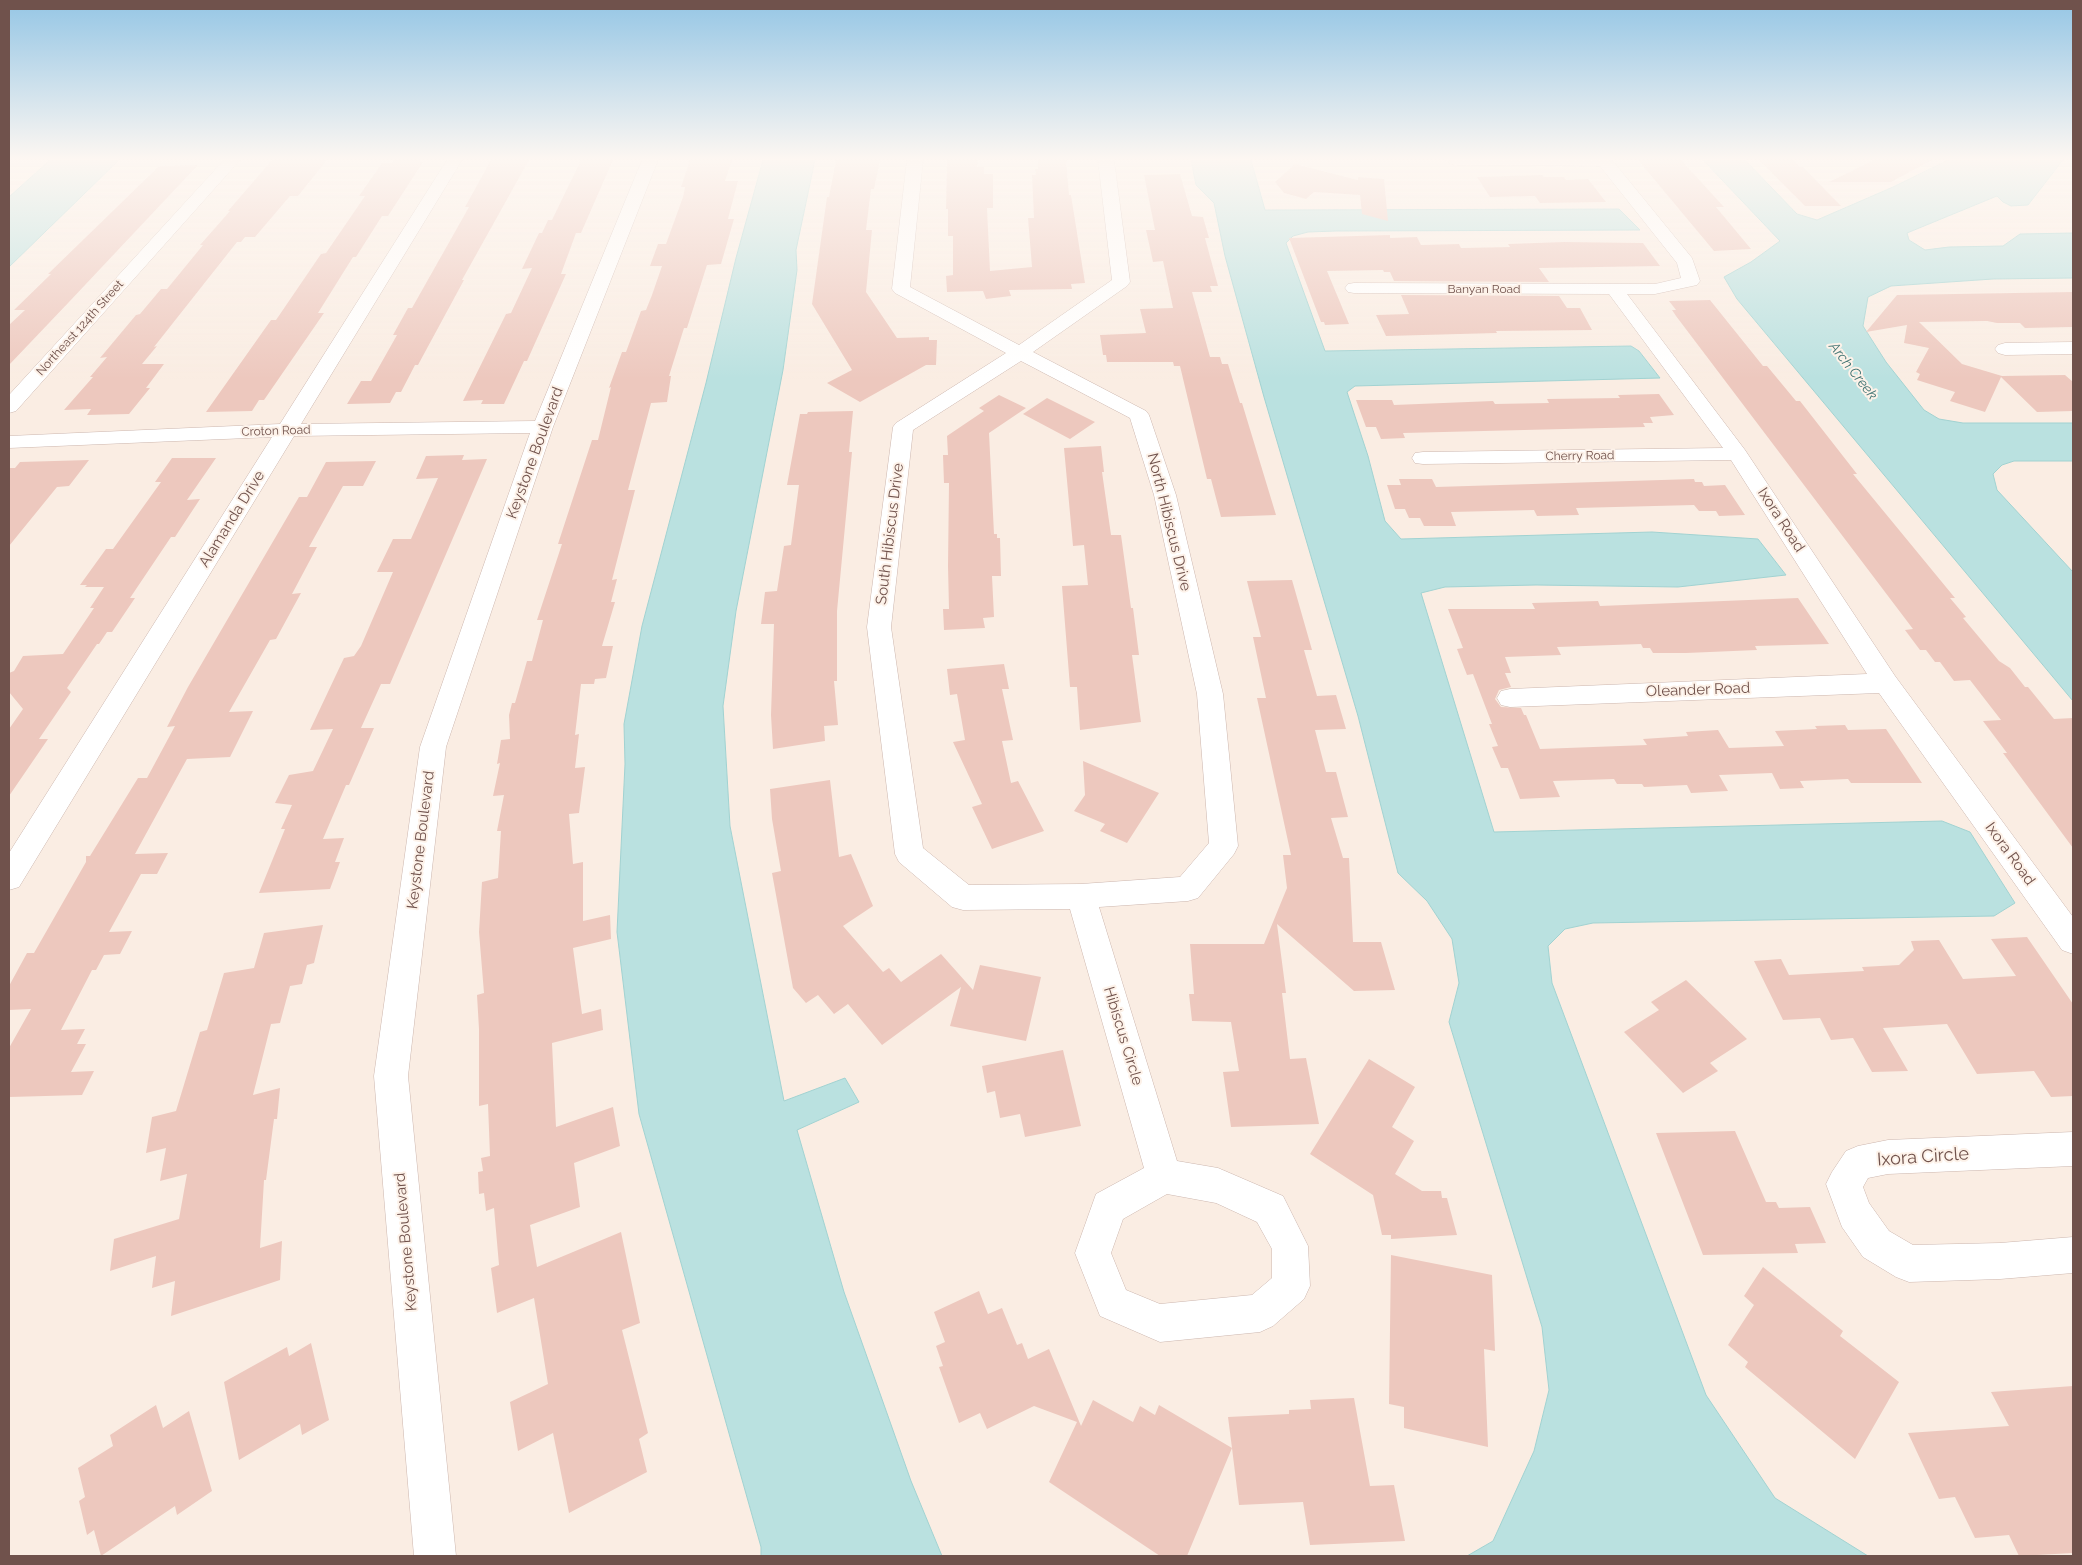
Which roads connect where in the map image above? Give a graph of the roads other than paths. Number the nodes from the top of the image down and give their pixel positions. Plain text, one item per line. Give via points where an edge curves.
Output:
1 (166, 233) edge
2 (409, 233) edge
3 (621, 233) edge
4 (908, 233) edge
5 (1115, 233) edge
6 (1663, 233) edge
7 (1354, 288) dead end
8 (1614, 290) junction
9 (2073, 348) edge
10 (2005, 349) dead end
11 (1020, 353) junction
12 (9, 407) edge
13 (543, 427) junction
14 (287, 430) junction
15 (9, 442) edge
16 (1738, 454) junction
17 (1423, 458) dead end
18 (1886, 683) junction
19 (1510, 698) dead end
20 (9, 878) edge
21 (1082, 896) junction
22 (2073, 941) edge
23 (2073, 1149) edge
24 (1164, 1176) junction
25 (2073, 1255) edge
26 (435, 1556) edge

1 - 12 street, Northeast 124th Street
2 - 14 street, Alamanda Drive
3 - 13 street, Keystone Boulevard
4 - 11 street via 902,288
5 - 11 street via 1121,282
6 - 8 street via 1686,262 1690,281 1655,289
7 - 8 street, Banyan Road
8 - 16 street, Ixora Road
9 - 10 street
11 - 21 street, North Hibiscus Drive via 1139,415 1165,495 1210,694 1224,846 1188,889
11 - 21 street, South Hibiscus Drive via 903,428 879,627 909,854 963,898
13 - 14 street, Croton Road
13 - 26 street, Keystone Boulevard via 433,747 391,1076
14 - 15 street, Croton Road
14 - 20 street, Alamanda Drive
16 - 17 street, Cherry Road
16 - 18 street, Ixora Road
18 - 19 street, Oleander Road
18 - 22 street, Ixora Road
21 - 24 street, Hibiscus Circle
23 - 25 street, Ixora Circle via 1888,1157 1858,1163 1844,1184 1855,1214 1876,1244 1909,1264
24 - 24 street via 1109,1206 1093,1253 1113,1303 1160,1323 1260,1313 1291,1286 1290,1246 1270,1209 1218,1186

